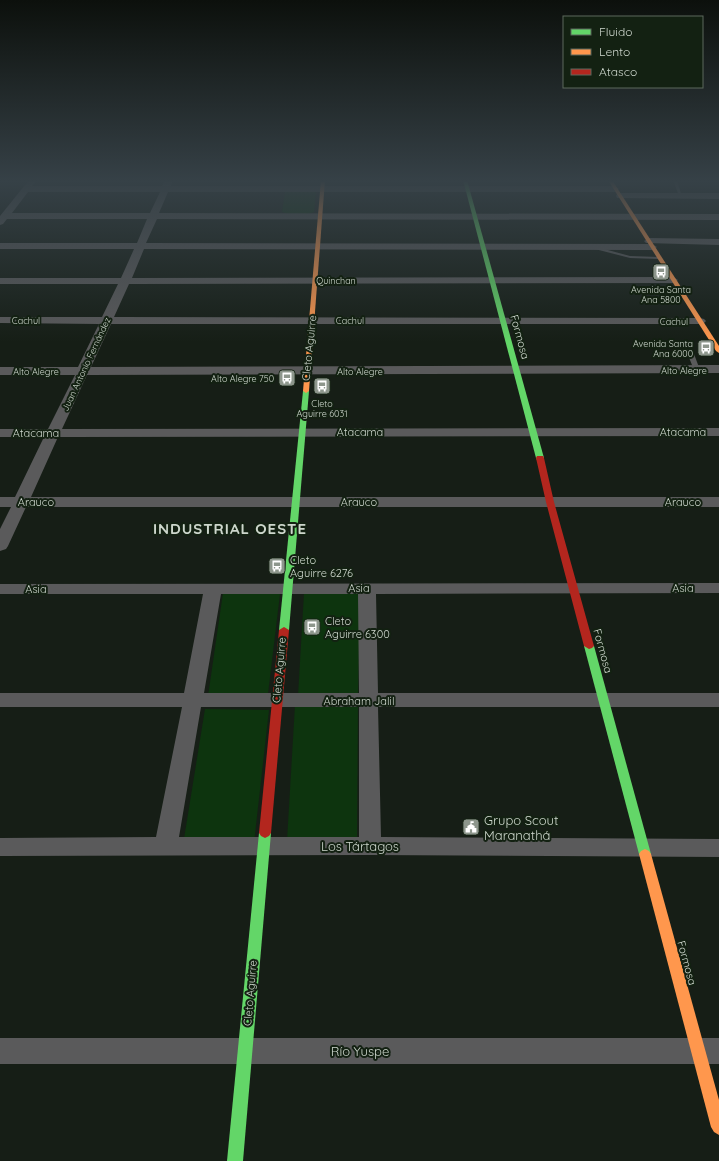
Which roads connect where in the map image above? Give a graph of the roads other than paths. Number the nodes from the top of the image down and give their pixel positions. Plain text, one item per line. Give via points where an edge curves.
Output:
1 (146, 234) edge
2 (318, 234) edge
3 (480, 234) edge
4 (644, 234) edge
5 (719, 242) edge
6 (650, 244) junction
7 (0, 246) edge
8 (140, 246) junction
9 (317, 246) junction
10 (484, 246) junction
11 (593, 247) junction
12 (660, 258) junction
13 (316, 280) junction
14 (492, 280) junction
15 (673, 280) junction
16 (0, 281) edge
17 (125, 281) junction
18 (0, 320) edge
19 (106, 320) junction
20 (312, 320) junction
21 (503, 320) junction
22 (700, 321) junction
23 (688, 351) dead end
24 (719, 351) edge
25 (697, 370) junction
26 (719, 370) edge
27 (0, 371) edge
28 (83, 371) junction
29 (306, 371) junction
30 (517, 371) junction
31 (54, 432) junction
32 (301, 432) junction
33 (534, 432) junction
34 (719, 432) edge
35 (0, 433) edge
36 (0, 502) edge
37 (21, 502) junction
38 (550, 502) junction
39 (719, 502) edge
40 (295, 503) junction
41 (0, 546) edge
42 (367, 588) junction
43 (573, 588) junction
44 (719, 588) edge
45 (0, 589) edge
46 (213, 589) junction
47 (287, 589) junction
48 (0, 700) edge
49 (604, 700) junction
50 (719, 700) edge
51 (192, 701) junction
52 (276, 701) junction
53 (368, 701) junction
54 (166, 846) junction
55 (264, 846) junction
56 (370, 846) junction
57 (0, 847) edge
58 (643, 848) junction
59 (719, 848) edge
60 (0, 1051) edge
61 (709, 1051) edge
62 (244, 1052) junction
63 (719, 1127) edge
64 (235, 1161) edge

1 - 8 street, Juan Antonio Fernández
2 - 9 street, Cleto Aguirre
3 - 10 street, Formosa
4 - 6 street
5 - 6 street
6 - 11 street
6 - 12 street
7 - 8 street
8 - 9 street
8 - 17 street, Juan Antonio Fernández
9 - 10 street
9 - 13 street, Cleto Aguirre
10 - 11 street
10 - 14 street, Formosa
11 - 12 lane via 630,258
12 - 15 street
13 - 14 street, Quinchan
13 - 17 street, Quinchan
13 - 20 street, Cleto Aguirre
14 - 15 street, Quinchan
14 - 21 street, Formosa
15 - 22 street
16 - 17 street, Quinchan
17 - 19 street, Juan Antonio Fernández
18 - 19 street, Cachul
19 - 20 street, Cachul
19 - 28 street, Juan Antonio Fernández
20 - 21 street, Cachul
20 - 29 street, Cleto Aguirre
21 - 22 street, Cachul
21 - 30 street, Formosa
22 - 24 street
23 - 25 lane
25 - 26 street, Alto Alegre
25 - 30 street, Alto Alegre
27 - 28 street, Alto Alegre
28 - 29 street, Alto Alegre
28 - 31 street, Juan Antonio Fernández
29 - 30 street, Alto Alegre
29 - 32 street, Cleto Aguirre
30 - 33 street, Formosa
31 - 32 street, Atacama
31 - 35 street, Atacama
31 - 37 street, Juan Antonio Fernández
32 - 33 street, Atacama
32 - 40 street, Cleto Aguirre
33 - 34 street, Atacama
33 - 38 street, Formosa
36 - 37 street, Arauco
37 - 40 street, Arauco
37 - 41 street, Juan Antonio Fernández
38 - 39 street, Arauco
38 - 40 street, Arauco
38 - 43 street, Formosa
40 - 47 street, Cleto Aguirre
42 - 43 street, Asia
42 - 47 street, Asia
42 - 53 street
43 - 44 street, Asia
43 - 49 street, Formosa
45 - 46 street, Asia
46 - 47 street, Asia
46 - 51 street
47 - 52 street, Cleto Aguirre
48 - 51 street, Abraham Jalil
49 - 50 street, Abraham Jalil
49 - 53 street, Abraham Jalil
49 - 58 street, Formosa
51 - 52 street, Abraham Jalil
51 - 54 street
52 - 53 street, Abraham Jalil
52 - 55 street, Cleto Aguirre
53 - 56 street
54 - 55 street, Los Tártagos
54 - 57 street, Los Tártagos
55 - 56 street, Los Tártagos
55 - 62 street, Cleto Aguirre
56 - 58 street, Los Tártagos
58 - 59 street, Los Tártagos
58 - 61 street, Formosa
60 - 62 street, Río Yuspe
61 - 62 street, Río Yuspe
61 - 63 street, Formosa
62 - 64 street, Cleto Aguirre

